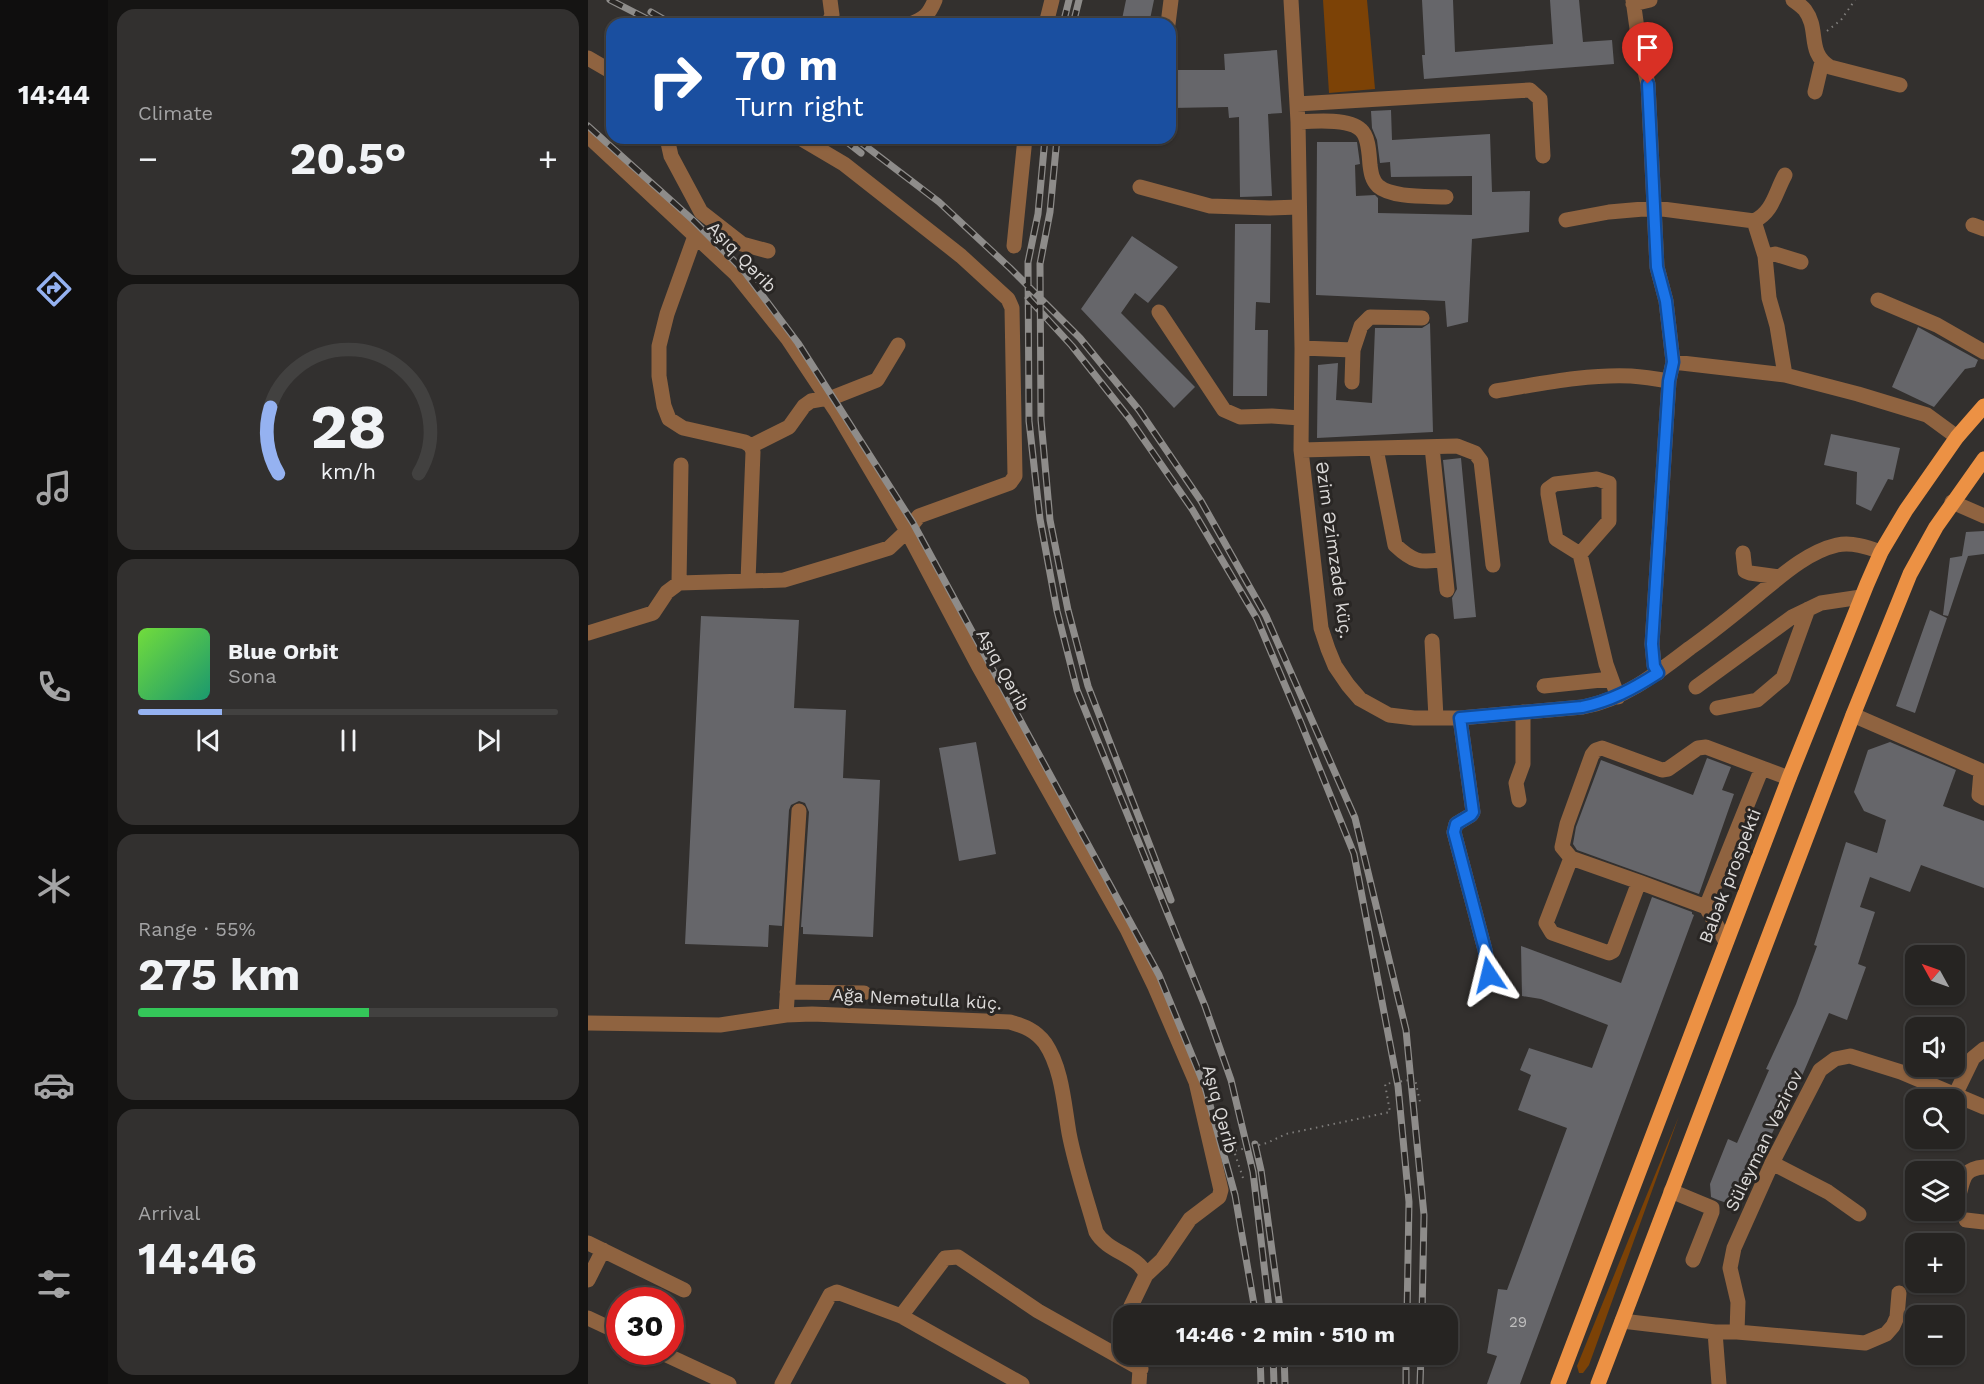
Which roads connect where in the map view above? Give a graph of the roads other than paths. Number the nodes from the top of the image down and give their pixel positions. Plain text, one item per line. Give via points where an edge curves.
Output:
1 (830, 0) edge
2 (935, 0) edge
3 (1052, 0) edge
4 (1171, 0) edge
5 (1291, 0) edge
6 (1650, 0) edge
7 (1793, 0) edge
8 (1633, 2) edge
9 (830, 18) edge
10 (925, 18) edge
11 (1048, 18) edge
12 (1169, 18) edge
13 (588, 58) edge
14 (1822, 62) junction
15 (606, 68) edge
16 (1900, 85) dead end
17 (1815, 92) dead end
18 (1297, 104) junction
19 (1298, 122) junction
20 (588, 136) edge
21 (668, 144) edge
22 (810, 144) edge
23 (1024, 144) edge
24 (1543, 156) dead end
25 (1785, 176) dead end
26 (1140, 187) dead end
27 (1446, 197) dead end
28 (1299, 207) junction
29 (1655, 208) junction
30 (1566, 220) dead end
31 (1754, 221) junction
32 (695, 236) junction
33 (1014, 246) dead end
34 (768, 251) dead end
35 (1765, 256) junction
36 (1801, 262) dead end
37 (1878, 300) dead end
38 (1159, 312) dead end
39 (1422, 318) dead end
40 (898, 345) dead end
41 (1302, 348) junction
42 (1353, 350) junction
43 (1984, 352) edge
44 (1673, 362) junction
45 (1785, 375) junction
46 (1669, 381) junction
47 (1352, 382) dead end
48 (1496, 391) dead end
49 (828, 399) junction
50 (1984, 406) edge
51 (1300, 418) junction
52 (1958, 437) junction
53 (751, 446) junction
54 (1432, 447) junction
55 (1376, 448) junction
56 (1301, 450) junction
57 (1984, 459) edge
58 (681, 465) dead end
59 (1952, 502) junction
60 (1984, 516) edge
61 (907, 531) junction
62 (1881, 552) junction
63 (1743, 553) dead end
64 (1580, 554) junction
65 (1443, 559) junction
66 (1493, 565) dead end
67 (1779, 578) junction
68 (748, 581) junction
69 (679, 583) junction
70 (1447, 590) dead end
71 (1861, 597) junction
72 (1808, 609) junction
73 (588, 633) edge
74 (1432, 641) dead end
75 (1658, 673) junction
76 (1611, 679) junction
77 (1544, 686) dead end
78 (1696, 687) dead end
79 (1617, 697) junction
80 (1717, 708) dead end
81 (1524, 712) junction
82 (1853, 715) junction
83 (1436, 718) junction
84 (1460, 718) junction
85 (1762, 768) junction
86 (1983, 772) edge
87 (1789, 778) junction
88 (1984, 798) edge
89 (1519, 800) dead end
90 (799, 811) dead end
91 (1571, 858) junction
92 (1639, 882) junction
93 (1706, 907) junction
94 (1726, 942) junction
95 (1489, 975) dead end
96 (787, 992) junction
97 (864, 993) dead end
98 (786, 1015) junction
99 (588, 1023) edge
100 (1984, 1049) edge
101 (1678, 1068) junction
102 (1941, 1089) edge
103 (1958, 1089) edge
104 (1965, 1099) edge
105 (1984, 1107) edge
106 (1772, 1163) junction
107 (1984, 1167) edge
108 (1965, 1176) edge
109 (1671, 1191) junction
110 (1859, 1214) dead end
111 (1966, 1220) dead end
112 (1984, 1222) edge
113 (1652, 1239) junction
114 (588, 1243) edge
115 (603, 1250) junction
116 (1693, 1260) dead end
117 (1146, 1275) junction
118 (588, 1280) edge
119 (678, 1287) edge
120 (1899, 1293) dead end
121 (1131, 1305) edge
122 (902, 1316) junction
123 (588, 1318) edge
124 (1622, 1321) junction
125 (606, 1326) edge
126 (1715, 1332) junction
127 (1737, 1332) junction
128 (684, 1363) edge
129 (1140, 1369) edge
130 (1599, 1383) edge
131 (729, 1384) edge
132 (782, 1384) edge
133 (1022, 1384) edge
134 (1558, 1384) edge
135 (1570, 1384) edge
136 (1719, 1384) edge

1 - 9 street
2 - 10 street
3 - 11 street
4 - 12 street
5 - 18 street, Əzim Əzimzade küç.
6 - 8 street
7 - 14 street via 1811,22 1816,54
8 - 29 street via 1648,84
13 - 15 street
14 - 16 street
14 - 17 street
18 - 19 street, Əzim Əzimzade küç.
18 - 24 street via 1530,90 1539,99
19 - 27 street via 1332,121 1356,126 1367,140 1372,176 1378,185 1389,192
19 - 28 street, Əzim Əzimzade küç.
20 - 32 street, Aşıq Qərib
21 - 34 street via 701,212 742,244
22 - 61 street via 844,164 961,255 1008,299 1012,308 1015,476 1010,483 919,516
23 - 33 street
25 - 31 street via 1770,209
26 - 28 street via 1210,206
28 - 41 street, Əzim Əzimzade küç.
29 - 30 street
29 - 31 street
29 - 44 street via 1657,267 1666,301
31 - 35 street
32 - 49 street, Aşıq Qərib via 736,274 788,339
32 - 53 street via 659,346 664,406 669,419 683,428
35 - 36 street via 1775,254
35 - 45 street via 1769,298
37 - 43 street via 1937,325
38 - 51 street via 1224,410 1240,417
39 - 42 street via 1370,317 1360,326
40 - 49 street via 877,380
41 - 42 street
41 - 51 street, Əzim Əzimzade küç.
42 - 47 street
44 - 45 street
44 - 46 street
45 - 52 street via 1927,415
46 - 48 street via 1610,376
46 - 75 street via 1652,644
49 - 53 street via 811,401 789,427
49 - 61 street, Aşıq Qərib
50 - 52 main road, Babək prospekti
51 - 56 street, Əzim Əzimzade küç.
52 - 62 main road, Babək prospekti
53 - 68 street
54 - 55 street
54 - 65 street
54 - 66 street via 1462,447 1475,453 1480,461
55 - 56 street
55 - 65 street via 1395,545 1417,561
56 - 83 street, Əzim Əzimzade küç. via 1322,628 1335,666 1360,699 1373,707 1389,715
57 - 59 main road
58 - 69 street
59 - 60 street
59 - 82 main road via 1910,574
61 - 68 street via 889,548 784,580
61 - 117 street, Aşıq Qərib via 1126,929 1196,1082 1221,1190 1218,1197 1190,1219 1162,1260
62 - 67 street, Əzim Əzimzade küç. via 1836,545
62 - 71 main road, Babək prospekti
63 - 67 street via 1745,570
64 - 64 street via 1609,521 1609,483 1603,480 1555,483 1548,489 1556,539
64 - 76 street
65 - 70 street
67 - 75 street, Əzim Əzimzade küç.
68 - 69 street
69 - 73 street via 667,592 653,613
71 - 72 street
71 - 87 main road, Babək prospekti
72 - 78 street via 1771,631
72 - 80 street via 1787,672 1780,681 1757,700
74 - 83 street
75 - 79 street, Əzim Əzimzade küç.
76 - 77 street
76 - 79 street
79 - 81 street, Əzim Əzimzade küç. via 1582,707
81 - 84 street, Əzim Əzimzade küç.
81 - 89 street via 1523,764 1516,785
82 - 86 street
82 - 109 main road
83 - 84 street, Əzim Əzimzade küç.
84 - 95 street via 1473,812 1456,824 1454,832
85 - 87 street
85 - 91 street via 1706,747 1698,748 1668,770 1602,748 1596,750 1563,838 1562,847
85 - 93 street
86 - 88 street via 1978,791
87 - 94 main road, Babək prospekti
90 - 96 street
91 - 92 street
91 - 92 street via 1546,923 1548,929 1604,953 1613,951
92 - 93 street
93 - 94 street
94 - 101 main road, Babək prospekti
96 - 97 street
96 - 98 street
98 - 99 street, Ağa Nemətulla küç. via 720,1025
98 - 117 street, Ağa Nemətulla küç. via 1010,1022 1035,1032 1051,1054 1065,1097 1069,1133 1096,1232 1103,1243 1140,1266
100 - 103 street via 1974,1058
101 - 134 main road, Babək prospekti
101 - 135 main road via 1650,1166 1569,1374
102 - 106 street, Süleyman Vəzirov via 1850,1056 1835,1059 1820,1070
104 - 105 street, Süleyman Vəzirov
106 - 110 street via 1828,1191
106 - 127 street, Süleyman Vəzirov via 1734,1248 1730,1268 1738,1302
107 - 108 street via 1972,1168
109 - 113 main road
109 - 116 street via 1712,1208
111 - 112 street
113 - 124 main road
113 - 130 main road via 1625,1290
114 - 115 street
115 - 118 street
115 - 119 street
117 - 121 street
120 - 127 street via 1893,1326 1886,1334 1865,1343
122 - 129 street via 945,1258 958,1257 1038,1311
122 - 132 street via 837,1292 830,1295
122 - 133 street
123 - 125 street
124 - 126 street
124 - 130 main road
126 - 127 street
126 - 136 street
128 - 131 street

